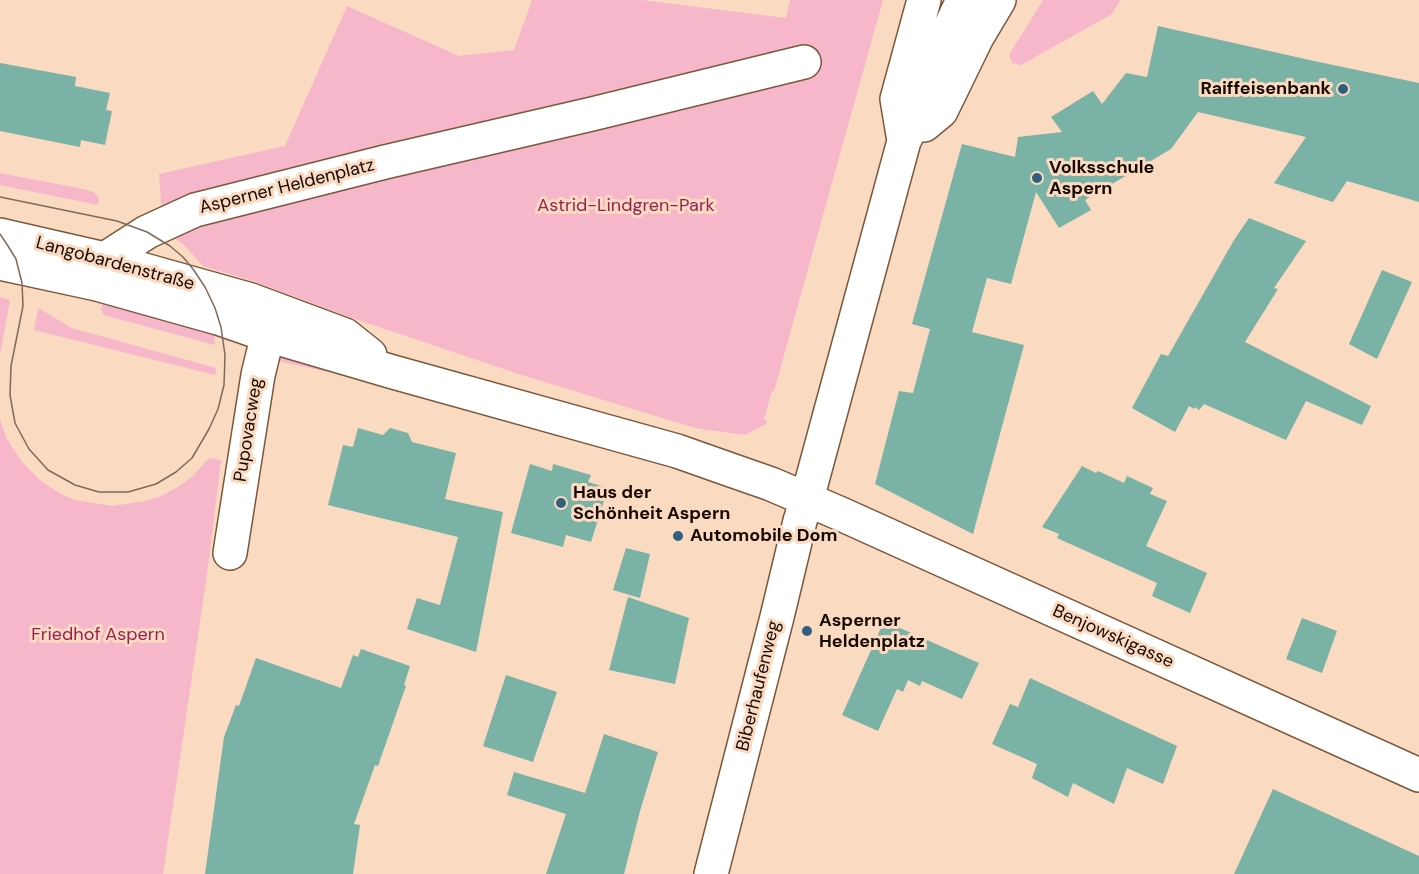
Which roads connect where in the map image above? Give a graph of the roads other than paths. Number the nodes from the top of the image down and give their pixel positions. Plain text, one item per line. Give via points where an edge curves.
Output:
1 (924, 0) edge
2 (963, 0) edge
3 (999, 0) edge
4 (804, 62) dead end
5 (904, 141) junction
6 (0, 235) edge
7 (0, 263) edge
8 (101, 271) junction
9 (271, 322) junction
10 (807, 499) junction
11 (230, 553) dead end
12 (1419, 776) edge
13 (711, 874) edge

1 - 5 street via 897,99
2 - 5 street
3 - 5 street via 941,111
4 - 8 street, Asperner Heldenplatz via 195,210 147,232
5 - 10 street
6 - 8 street, Langobardenstraße
7 - 8 street, Langobardenstraße
8 - 9 street via 218,318
8 - 9 street, Langobardenstraße via 229,293
9 - 10 street via 345,335 393,372 677,451
9 - 11 street, Pupovacweg via 250,417
10 - 12 street, Benjowskigasse
10 - 13 street, Biberhaufenweg

